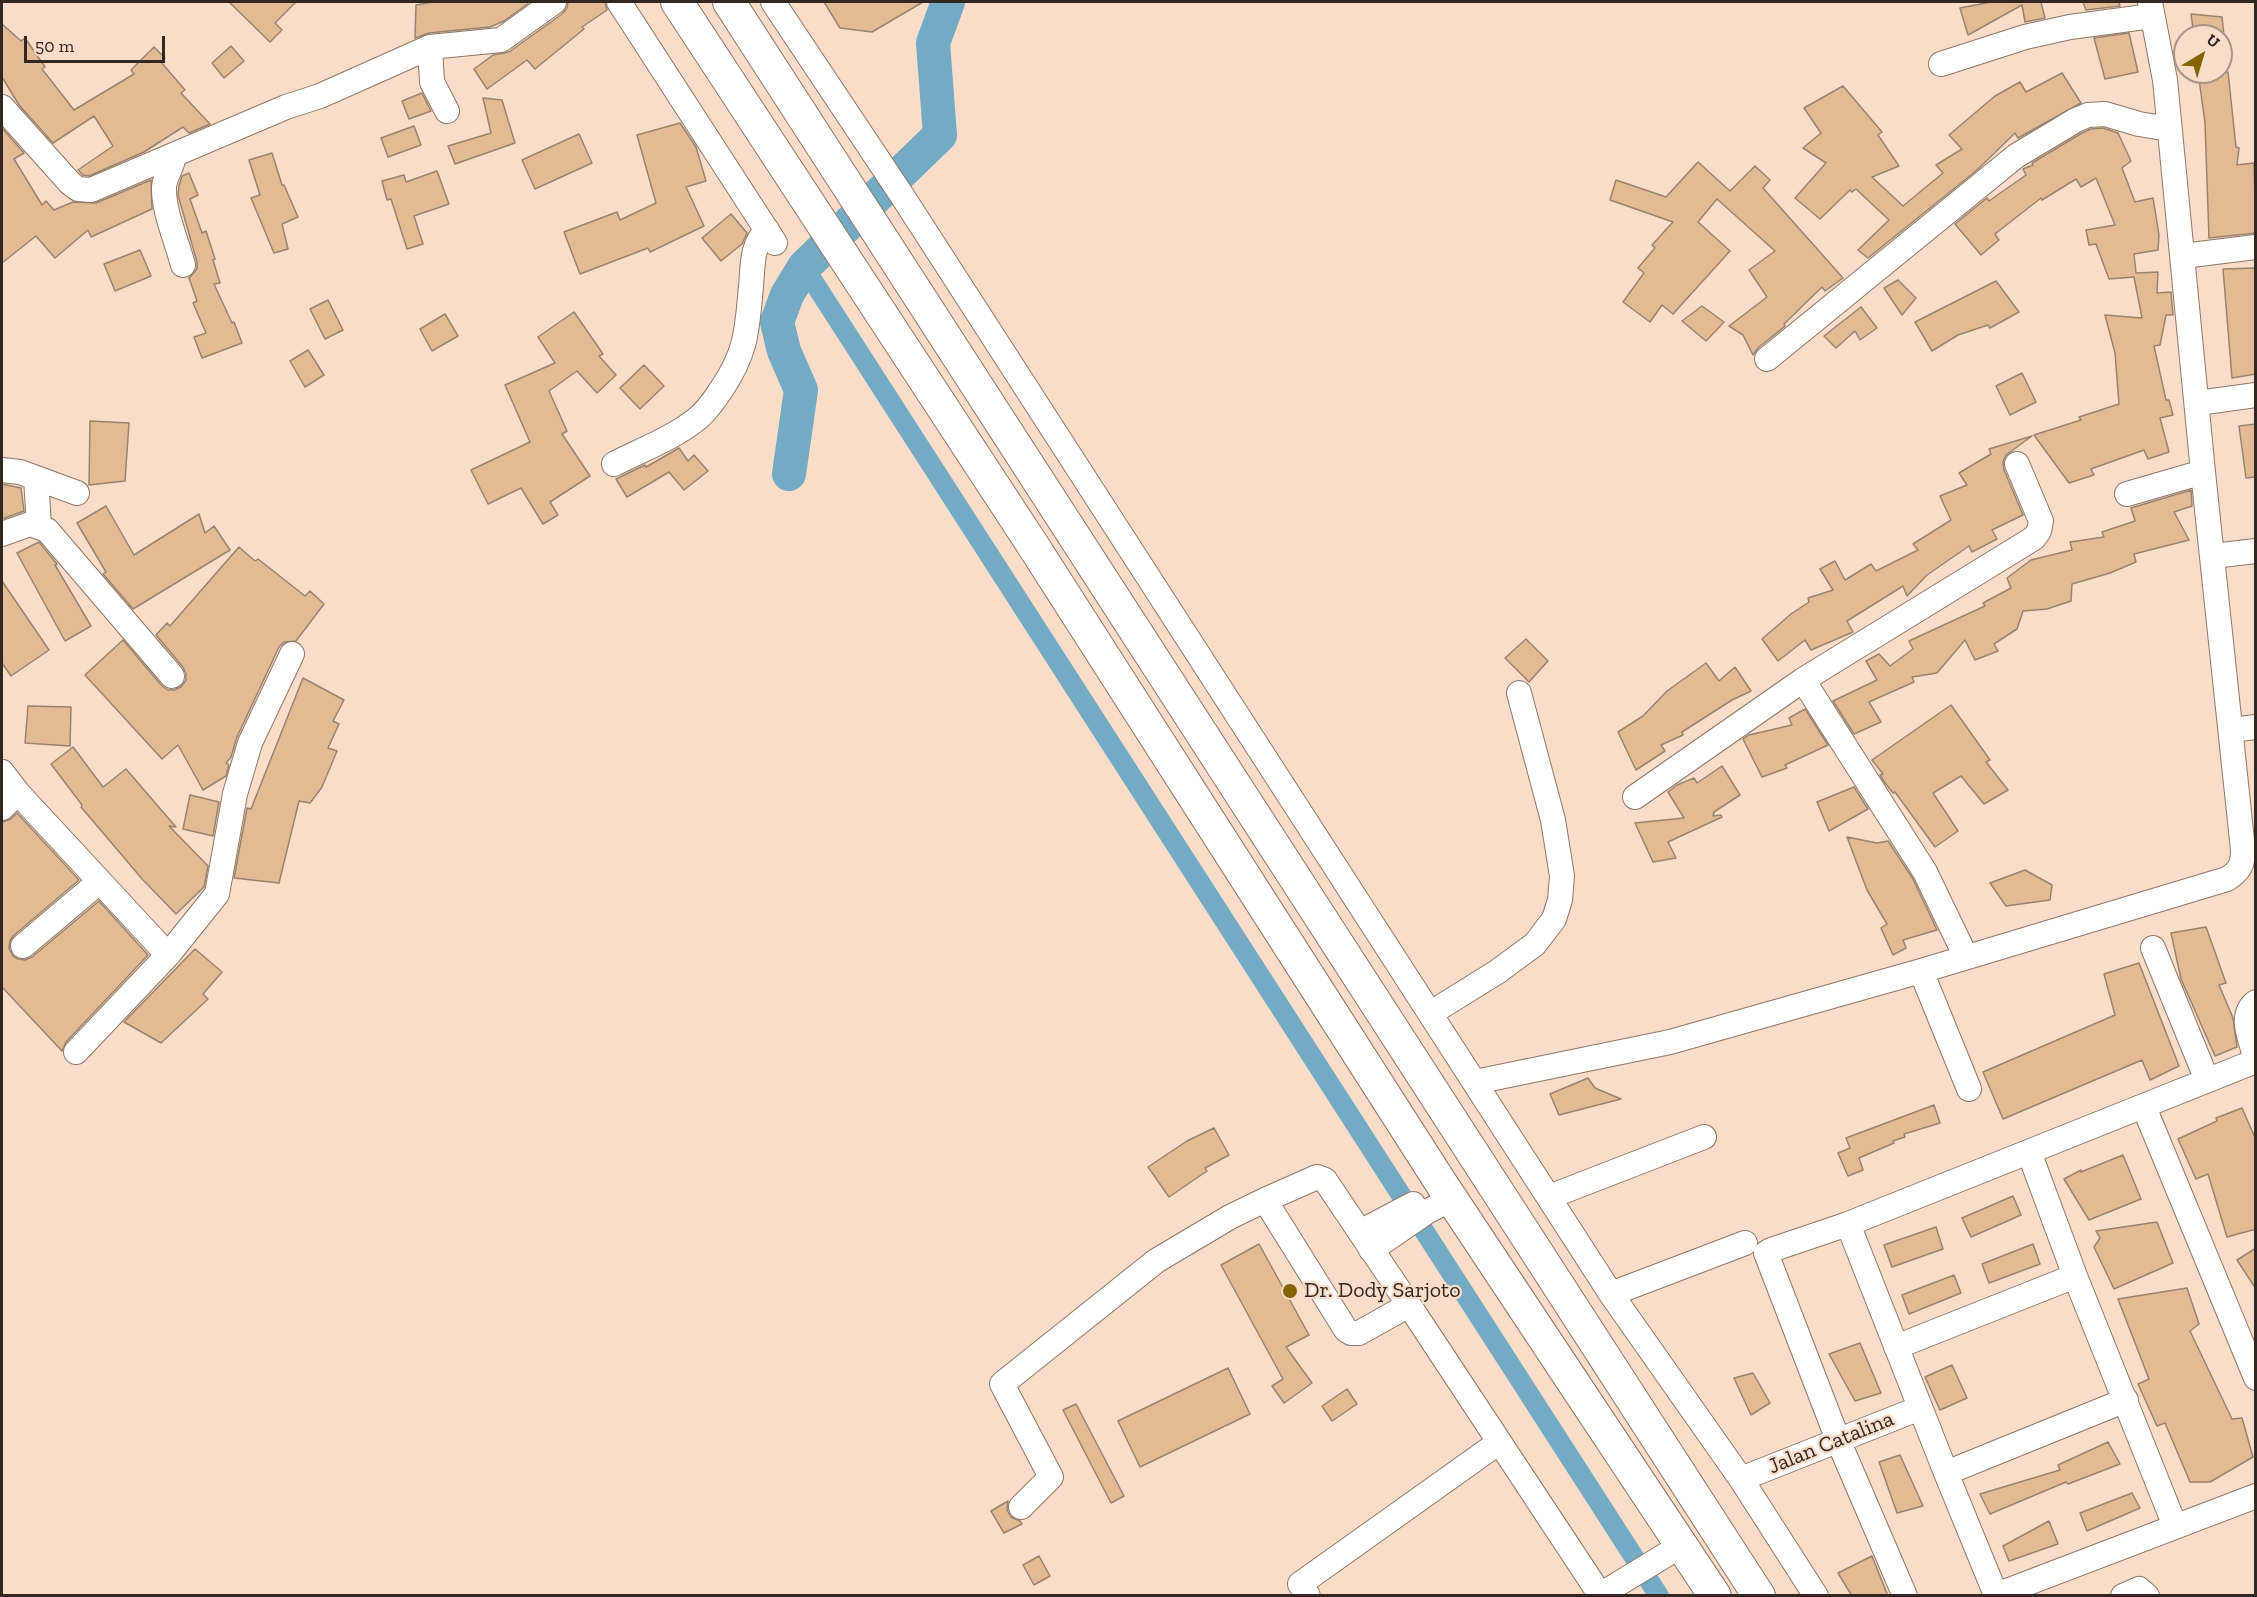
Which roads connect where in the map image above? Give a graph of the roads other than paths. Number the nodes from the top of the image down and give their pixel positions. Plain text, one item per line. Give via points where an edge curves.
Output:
1 (554, 2) edge
2 (619, 2) edge
3 (677, 2) edge
4 (729, 2) edge
5 (773, 2) edge
6 (2151, 9) edge
7 (430, 47) junction
8 (1941, 64) dead end
9 (2, 107) edge
10 (447, 111) dead end
11 (2169, 129) junction
12 (174, 155) junction
13 (2256, 247) edge
14 (2183, 256) junction
15 (183, 265) dead end
16 (1767, 359) dead end
17 (2256, 395) edge
18 (2198, 403) junction
19 (614, 464) dead end
20 (2017, 464) dead end
21 (2, 470) edge
22 (2203, 472) junction
23 (36, 478) junction
24 (78, 493) dead end
25 (2127, 494) dead end
26 (39, 526) junction
27 (2, 534) edge
28 (2256, 550) edge
29 (2213, 556) junction
30 (292, 654) dead end
31 (172, 676) dead end
32 (1803, 680) junction
33 (1519, 693) dead end
34 (2256, 727) edge
35 (2231, 730) junction
36 (2, 772) edge
37 (1635, 797) dead end
38 (10, 801) edge
39 (99, 882) junction
40 (23, 946) dead end
41 (2152, 948) dead end
42 (168, 955) junction
43 (1966, 957) junction
44 (1921, 971) junction
45 (2256, 1002) edge
46 (1431, 1014) junction
47 (76, 1052) dead end
48 (2256, 1060) edge
49 (2207, 1080) junction
50 (1475, 1082) junction
51 (1969, 1089) dead end
52 (2144, 1107) junction
53 (1704, 1137) dead end
54 (2029, 1152) junction
55 (1549, 1197) junction
56 (1436, 1198) junction
57 (1265, 1200) junction
58 (1848, 1224) junction
59 (1365, 1241) junction
60 (1745, 1243) dead end
61 (2075, 1276) junction
62 (1611, 1294) junction
63 (1409, 1305) junction
64 (1896, 1347) junction
65 (2256, 1378) edge
66 (2126, 1400) junction
67 (1920, 1408) junction
68 (1838, 1440) junction
69 (1498, 1443) junction
70 (1946, 1473) junction
71 (1741, 1479) junction
72 (2256, 1496) edge
73 (1021, 1507) dead end
74 (2175, 1526) junction
75 (1682, 1545) junction
76 (1600, 1595) edge
77 (1995, 1595) edge
78 (1308, 1596) edge
79 (1715, 1596) edge
80 (1759, 1596) edge
81 (1816, 1596) edge
82 (1905, 1596) edge
83 (2123, 1596) edge
84 (2147, 1596) edge

1 - 7 street via 501,40
2 - 19 street via 771,237 761,236 754,253 742,354 712,404 680,431
3 - 56 main road via 1041,557
4 - 80 main road
5 - 46 street
6 - 8 street via 2025,37
6 - 11 street via 2165,80
7 - 10 street via 432,82
7 - 12 street
9 - 12 street via 78,189 91,190
11 - 14 street
11 - 16 street via 2105,114 2076,120 2016,156
12 - 15 street via 164,186
13 - 14 street
14 - 18 street
17 - 18 street
18 - 22 street
20 - 32 street via 2041,521 2034,538
21 - 23 street
22 - 25 street
22 - 29 street
23 - 24 street
23 - 26 street
26 - 27 street via 30,524
26 - 31 street via 47,530
28 - 29 street
29 - 35 street
30 - 42 street via 250,743 235,794 217,894
32 - 37 street
32 - 43 street via 1925,872
33 - 46 street via 1552,820 1562,876 1560,900 1554,920 1534,944
34 - 35 street
35 - 43 street via 2243,850 2236,874
36 - 38 street
38 - 39 street
39 - 40 street
39 - 42 street
41 - 49 street
42 - 47 street
43 - 44 street
44 - 50 street via 1670,1042
44 - 51 street
45 - 48 street via 2246,1015
46 - 50 street
48 - 49 street
49 - 52 street
50 - 55 street
52 - 54 street
52 - 65 street
53 - 55 street
54 - 58 street
54 - 61 street
55 - 62 street
56 - 59 street
56 - 75 main road
57 - 59 street via 1317,1176 1322,1178
57 - 63 street via 1346,1330 1359,1333
57 - 73 street via 1156,1262 1002,1384 1051,1477
58 - 64 street
58 - 68 street via 1771,1250 1766,1256
59 - 63 street
60 - 62 street
61 - 64 street
61 - 66 street
62 - 71 street
63 - 69 street
64 - 67 street
66 - 70 street
66 - 74 street
67 - 68 street, Jalan Catalina
67 - 70 street
68 - 71 street, Jalan Catalina
68 - 82 street
69 - 76 street
69 - 78 street via 1300,1584
70 - 77 street
71 - 81 street
72 - 74 street
74 - 77 street
75 - 76 street
75 - 79 main road
83 - 84 street via 2139,1589

